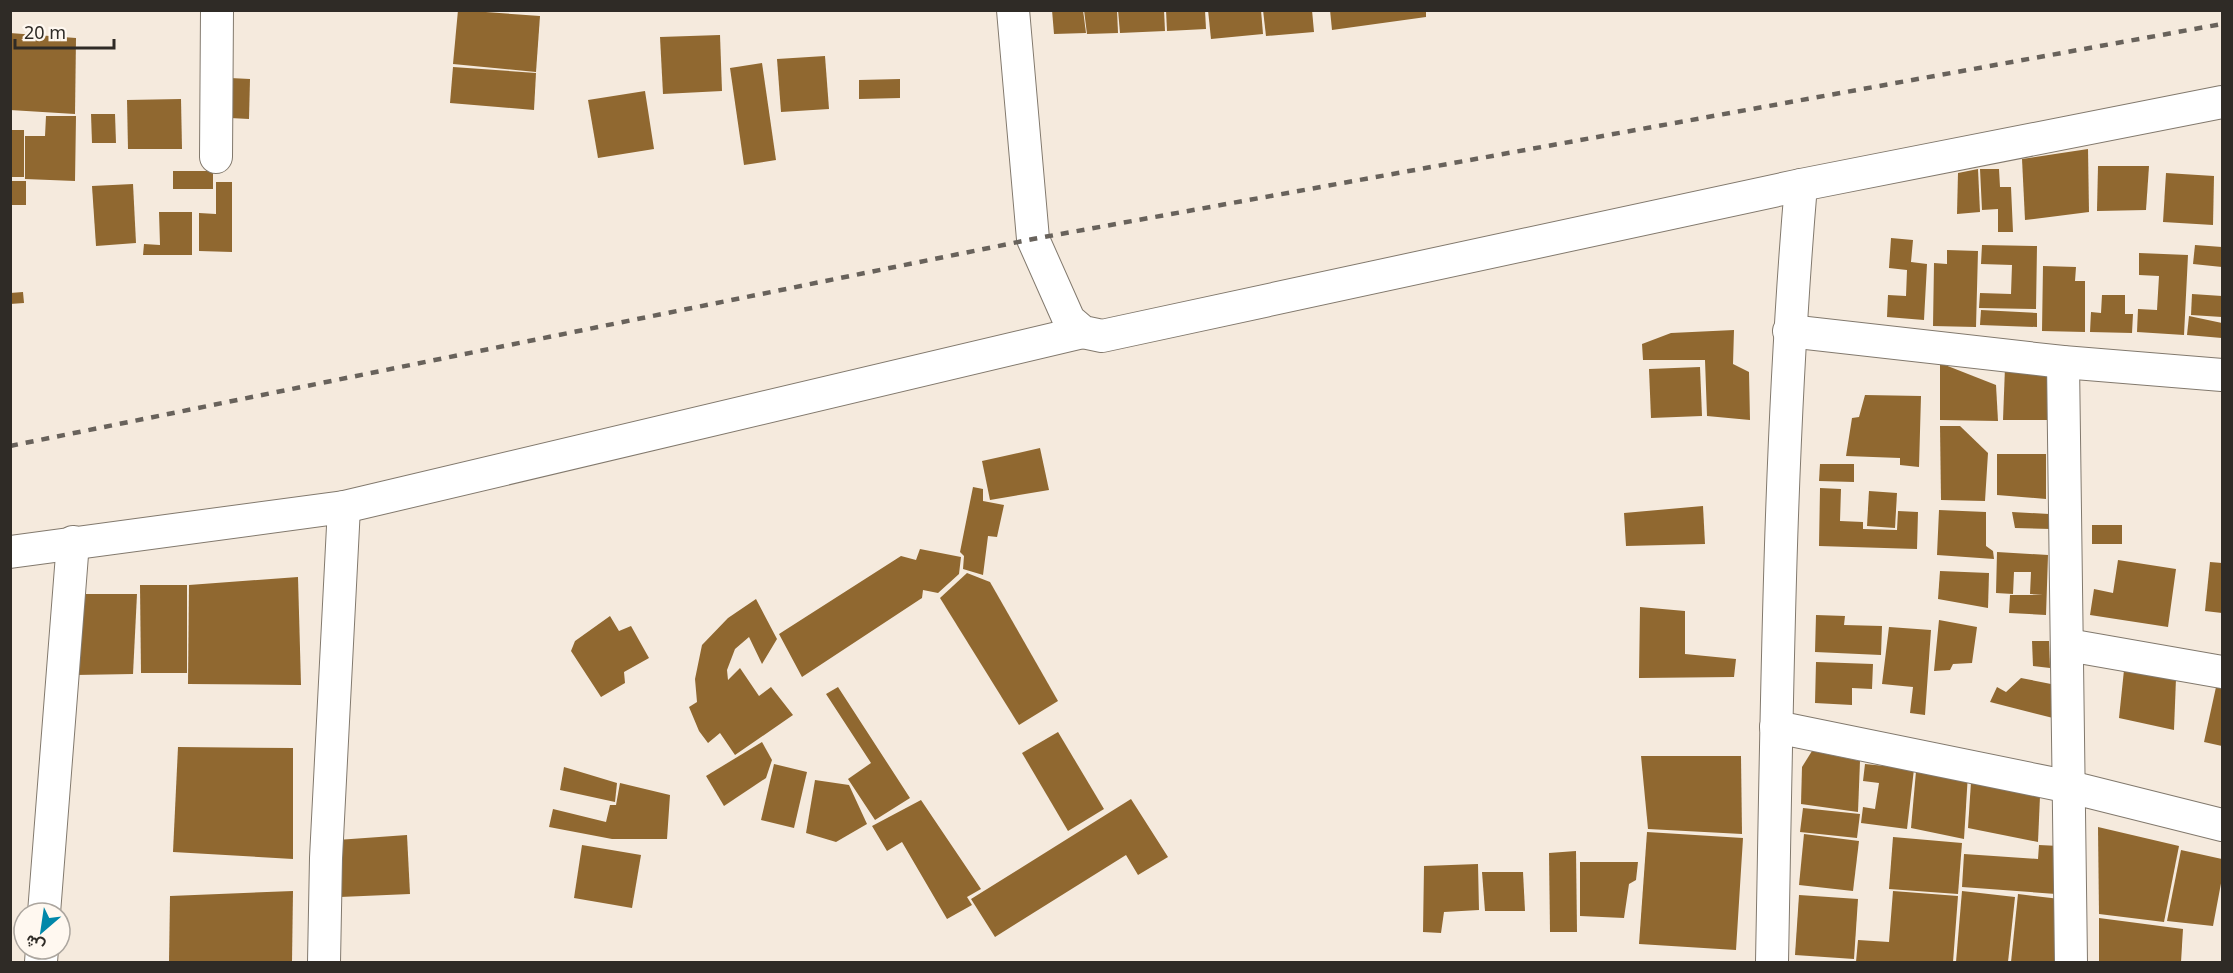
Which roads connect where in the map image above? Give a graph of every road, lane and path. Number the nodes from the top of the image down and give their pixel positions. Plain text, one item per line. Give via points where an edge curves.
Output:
1 (209, 10) edge
2 (1013, 10) edge
3 (218, 11) edge
4 (2223, 102) edge
5 (216, 157) dead end
6 (1801, 185) junction
7 (1789, 331) junction
8 (1083, 332) junction
9 (2063, 362) junction
10 (2223, 375) edge
11 (344, 507) junction
12 (73, 542) junction
13 (10, 552) edge
14 (2068, 645) junction
15 (2223, 672) edge
16 (1776, 727) junction
17 (2070, 787) junction
18 (2223, 825) edge
19 (46, 901) edge
20 (324, 963) edge
21 (1772, 963) edge
22 (2071, 963) edge

1 - 3 street
2 - 8 street via 1033,239 1063,311
3 - 5 street
4 - 6 street
6 - 7 street
6 - 8 street via 1112,335
7 - 9 street
7 - 16 street
8 - 11 street
9 - 10 street
9 - 14 street
11 - 12 street
11 - 20 street
12 - 13 street
12 - 19 street
14 - 15 street
14 - 17 street
16 - 17 street
16 - 21 street
17 - 18 street
17 - 22 street

